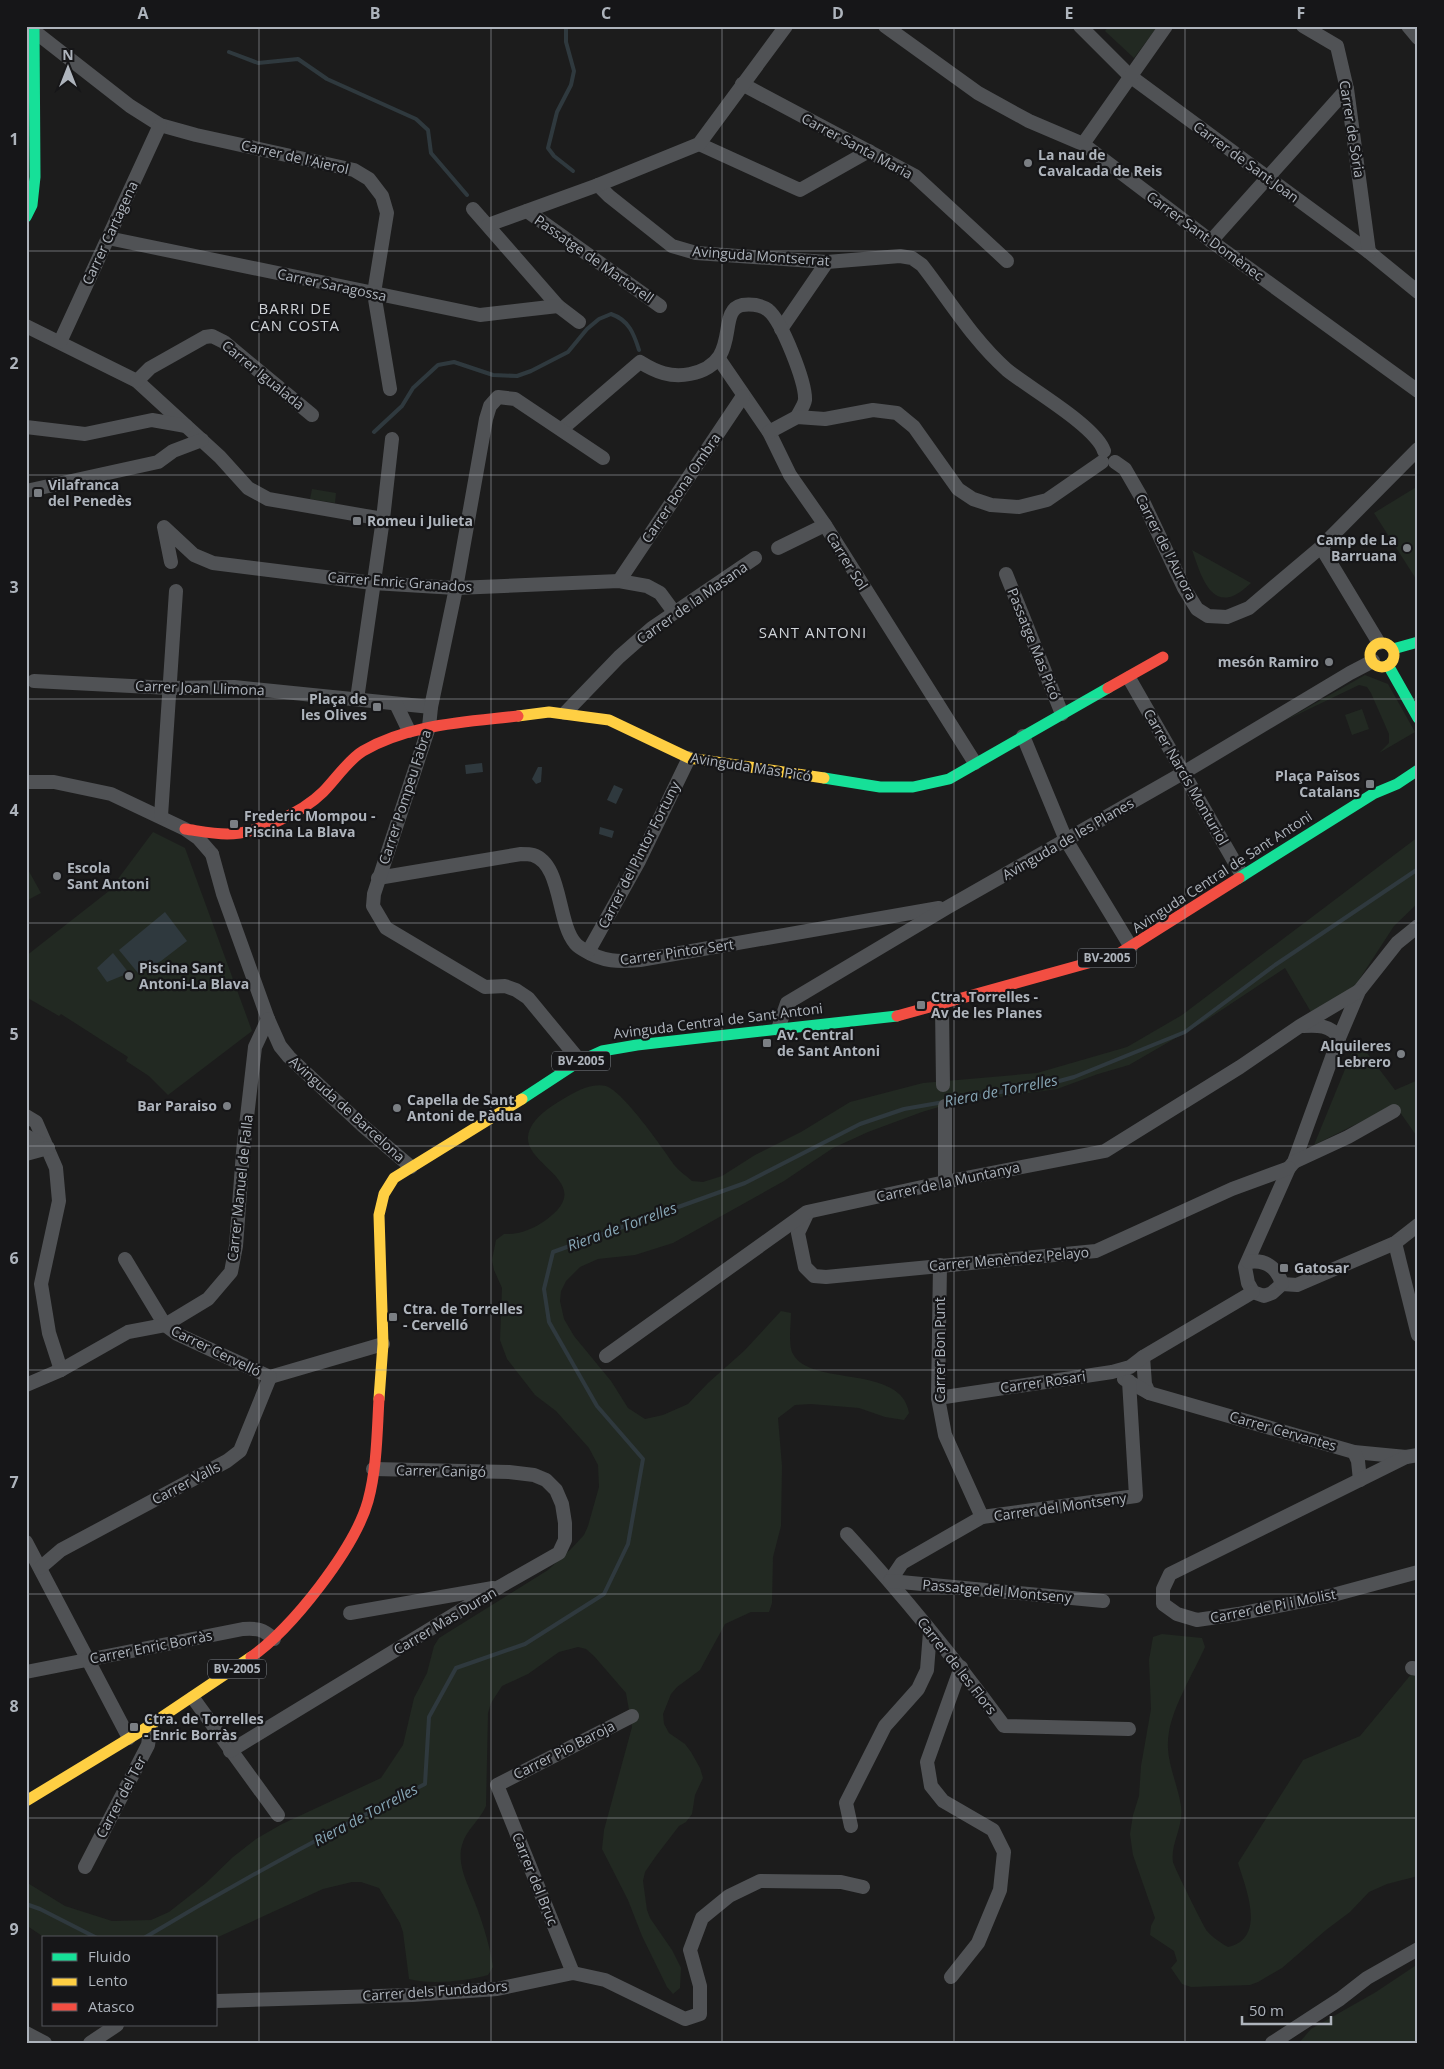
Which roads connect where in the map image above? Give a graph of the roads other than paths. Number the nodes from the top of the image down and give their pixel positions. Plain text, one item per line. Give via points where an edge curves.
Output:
1 (786, 26) edge
2 (885, 26) edge
3 (1080, 26) edge
4 (1303, 26) edge
5 (1408, 26) edge
6 (1163, 28) edge
7 (34, 29) edge
8 (1418, 38) edge
9 (1130, 76) junction
10 (742, 84) junction
11 (1347, 89) junction
12 (160, 125) junction
13 (699, 144) junction
14 (1083, 144) junction
15 (869, 151) junction
16 (30, 175) edge
17 (1268, 178) junction
18 (598, 185) junction
19 (473, 209) dead end
20 (527, 211) junction
21 (26, 217) edge
22 (488, 225) junction
23 (108, 238) junction
24 (1211, 241) junction
25 (1369, 252) junction
26 (1007, 261) dead end
27 (827, 262) junction
28 (1418, 292) edge
29 (374, 294) junction
30 (558, 306) junction
31 (660, 306) dead end
32 (579, 322) dead end
33 (26, 326) edge
34 (781, 328) junction
35 (60, 342) junction
36 (719, 359) junction
37 (137, 381) junction
38 (390, 390) dead end
39 (1418, 391) edge
40 (743, 396) junction
41 (166, 406) junction
42 (312, 415) dead end
43 (797, 417) junction
44 (152, 420) junction
45 (186, 426) junction
46 (26, 427) edge
47 (562, 429) junction
48 (769, 432) junction
49 (392, 439) dead end
50 (202, 440) junction
51 (1418, 449) edge
52 (173, 451) junction
53 (603, 458) dead end
54 (1107, 458) junction
55 (26, 491) edge
56 (383, 519) junction
57 (824, 525) junction
58 (1321, 547) junction
59 (778, 548) dead end
60 (755, 558) dead end
61 (171, 562) dead end
62 (1006, 574) dead end
63 (619, 581) junction
64 (373, 583) junction
65 (456, 588) junction
66 (176, 591) dead end
67 (674, 612) junction
68 (1418, 642) edge
69 (1379, 643) junction
70 (1393, 649) junction
71 (1163, 657) dead end
72 (1373, 662) junction
73 (1388, 665) junction
74 (1129, 678) junction
75 (34, 681) dead end
76 (170, 688) junction
77 (357, 699) junction
78 (396, 704) junction
79 (431, 707) junction
80 (565, 712) junction
81 (1062, 714) junction
82 (1418, 718) edge
83 (429, 727) junction
84 (410, 731) junction
85 (1023, 736) junction
86 (689, 758) junction
87 (975, 763) junction
88 (1418, 770) edge
89 (1182, 773) junction
90 (26, 782) edge
91 (1418, 782) edge
92 (1397, 784) junction
93 (161, 816) junction
94 (185, 829) junction
95 (228, 834) junction
96 (1066, 840) junction
97 (212, 854) junction
98 (1242, 875) junction
99 (378, 878) junction
100 (948, 906) junction
101 (1418, 926) edge
102 (1131, 947) junction
103 (588, 952) junction
104 (1359, 991) junction
105 (942, 1006) junction
106 (268, 1019) junction
107 (1300, 1026) junction
108 (778, 1029) junction
109 (1339, 1038) junction
110 (280, 1046) junction
111 (256, 1047) junction
112 (580, 1061) junction
113 (943, 1084) dead end
114 (946, 1106) dead end
115 (1394, 1111) dead end
116 (26, 1116) edge
117 (26, 1136) edge
118 (48, 1148) junction
119 (26, 1154) edge
120 (1291, 1165) junction
121 (411, 1167) junction
122 (945, 1182) junction
123 (807, 1212) junction
124 (1418, 1225) edge
125 (1394, 1243) junction
126 (125, 1259) dead end
127 (1248, 1262) junction
128 (940, 1265) junction
129 (1282, 1284) junction
130 (1253, 1292) junction
131 (165, 1325) junction
132 (1417, 1331) edge
133 (383, 1344) junction
134 (606, 1356) dead end
135 (1144, 1357) junction
136 (61, 1370) junction
137 (1112, 1372) junction
138 (270, 1377) junction
139 (1129, 1382) junction
140 (26, 1384) edge
141 (1149, 1393) junction
142 (938, 1398) junction
143 (1354, 1452) junction
144 (1412, 1456) edge
145 (373, 1469) junction
146 (509, 1472) joint
147 (1360, 1480) junction
148 (982, 1517) junction
149 (847, 1534) dead end
150 (28, 1548) edge
151 (61, 1550) junction
152 (40, 1568) junction
153 (1418, 1572) edge
154 (890, 1581) junction
155 (501, 1586) junction
156 (1103, 1601) dead end
157 (350, 1613) dead end
158 (930, 1632) junction
159 (274, 1639) junction
160 (87, 1660) junction
161 (961, 1668) junction
162 (26, 1672) edge
163 (193, 1698) junction
164 (632, 1716) dead end
165 (151, 1725) junction
166 (1128, 1729) dead end
167 (129, 1738) junction
168 (230, 1751) junction
169 (497, 1785) joint
170 (26, 1801) edge
171 (278, 1815) dead end
172 (851, 1826) dead end
173 (85, 1867) dead end
174 (864, 1887) dead end
175 (1418, 1949) edge
176 (573, 1973) junction
177 (951, 1977) dead end
178 (218, 2001) edge
179 (116, 2026) edge
180 (26, 2033) edge
181 (45, 2043) edge
182 (90, 2043) edge
183 (1272, 2043) edge

1 - 10 street
2 - 14 street, Carrer Sant Domènec via 978,93 1029,121
3 - 9 street, Carrer de Sant Joan
4 - 11 street, Carrer de Sòria via 1337,46
5 - 8 street
6 - 9 street
7 - 12 street, Carrer de l'Aierol via 130,106
7 - 16 main road
9 - 14 street
9 - 17 street, Carrer de Sant Joan
10 - 13 street
10 - 15 street, Carrer Santa Maria
11 - 17 street
11 - 25 street, Carrer de Sòria
12 - 23 street, Carrer Cartagena
12 - 29 street, Carrer de l'Aierol via 354,170 369,179 382,196 387,213
13 - 15 street via 800,190
13 - 18 street
14 - 24 street, Carrer Sant Domènec
15 - 26 street, Carrer Santa Maria via 915,176
16 - 21 main road via 32,205
17 - 24 street
17 - 25 street, Carrer de Sant Joan
18 - 20 street
18 - 27 street, Avinguda Montserrat via 672,246 696,254
19 - 22 street
20 - 22 street
20 - 31 street, Passatge de Martorell
22 - 30 street
23 - 29 street, Carrer Saragossa
23 - 35 street, Carrer Cartagena
24 - 39 street, Carrer Sant Domènec
25 - 28 street, Carrer de Sant Joan
27 - 34 street
27 - 54 street, Avinguda Montserrat via 900,256 912,258 922,265 981,345 1008,370 1080,424 1100,442
29 - 30 street, Carrer Saragossa via 480,315
29 - 38 street, Carrer de l'Aierol
30 - 32 street
33 - 35 street
34 - 36 street via 768,310 753,304 740,306 728,323 727,340
34 - 43 street via 802,379 805,402
35 - 37 street
36 - 40 street, Carrer Sol
36 - 47 street via 704,371 680,376 657,372 640,362
37 - 41 street
37 - 42 street, Carrer Igualada via 150,368 212,336 224,342
40 - 48 street, Carrer Sol
40 - 63 street, Carrer Bona Ombra
41 - 44 street
41 - 45 street
43 - 48 street
43 - 54 street via 825,419 873,410 897,414 914,427 958,489 991,506 1018,507 1047,500
44 - 45 street
44 - 46 street via 85,434
45 - 50 street
45 - 52 street
47 - 53 street
47 - 65 street, Carrer Pompeu Fabra via 515,399 498,397 490,406
48 - 57 street, Carrer Sol via 790,475
49 - 56 street
50 - 52 street
50 - 56 street via 248,488 268,499
51 - 58 street, Carrer de l'Aurora
52 - 55 street via 158,462
54 - 58 street, Carrer de l'Aurora via 1125,470 1184,588 1197,609 1208,616 1227,617 1249,608
56 - 64 street
57 - 59 street
57 - 87 street, Carrer Sol
58 - 69 street
60 - 67 street, Carrer de la Masana
61 - 64 street, Carrer Enric Granados via 164,527 194,555 213,563
62 - 81 street, Passatge Mas Picó
63 - 65 street, Carrer Enric Granados
63 - 67 street, Carrer Enric Granados via 647,586 660,593
64 - 65 street, Carrer Enric Granados
64 - 77 street
65 - 79 street, Carrer Pompeu Fabra
66 - 76 street
67 - 80 street, Carrer de la Masana via 619,657
68 - 70 main road
69 - 70 main road via 1388,644
69 - 72 main road via 1372,649
70 - 73 main road via 1394,656
71 - 74 main road, Avinguda Mas Picó
72 - 73 main road via 1380,666
72 - 89 street, Avinguda de les Planes
73 - 82 main road
74 - 81 main road, Avinguda Mas Picó
74 - 89 street, Carrer Narcís Monturiol
75 - 76 street, Carrer Joan Llimona
76 - 77 street, Carrer Joan Llimona via 234,687
76 - 93 street
77 - 78 street, Carrer Joan Llimona
78 - 79 street, Carrer Joan Llimona
78 - 84 street
79 - 83 street, Carrer Pompeu Fabra
80 - 83 main road, Avinguda Mas Picó
80 - 86 main road, Avinguda Mas Picó via 609,720
81 - 85 main road, Avinguda Mas Picó
83 - 84 main road, Avinguda Mas Picó
83 - 99 street, Carrer Pompeu Fabra
84 - 95 main road, Avinguda Mas Picó via 361,752 321,794 300,810 266,826
85 - 87 main road, Avinguda Mas Picó
85 - 96 street
86 - 87 main road, Avinguda Mas Picó via 880,787 913,787 949,779
86 - 103 street, Carrer del Pintor Fortuny via 639,861
88 - 92 main road, Avinguda Central de Sant Antoni / BV-2005
89 - 96 street, Avinguda de les Planes
89 - 98 street, Carrer Narcís Monturiol
90 - 93 street, Avinguda Mas Picó via 54,782 111,794
91 - 92 main road, Avinguda Central de Sant Antoni / BV-2005
92 - 98 main road, Avinguda Central de Sant Antoni / BV-2005 via 1373,794
93 - 94 street, Avinguda Mas Picó
94 - 95 main road, Avinguda Mas Picó
94 - 97 street, Avinguda Mas Picó
95 - 97 street via 220,839
96 - 100 street, Avinguda de les Planes
96 - 102 street
97 - 106 street, Avinguda de Barcelona
98 - 102 main road, Avinguda Central de Sant Antoni / BV-2005
99 - 103 street, Carrer Pintor Sert via 521,854 533,855 551,874 566,926 575,944
99 - 112 street, Carrer Pompeu Fabra via 373,906 386,928 485,987 505,986 528,998
100 - 103 street, Carrer Pintor Sert via 640,960 603,960
100 - 108 street, Avinguda de les Planes via 787,1002
101 - 104 street via 1397,943
102 - 105 main road, Avinguda Central de Sant Antoni / BV-2005 via 1117,955
104 - 107 street, Carrer de la Muntanya
104 - 109 street
105 - 108 main road, Avinguda Central de Sant Antoni / BV-2005 via 905,1015
105 - 113 street
106 - 110 street, Avinguda de Barcelona
106 - 111 street, Carrer Manuel de Falla
107 - 109 street via 1319,1025 1336,1032
107 - 122 street, Carrer de la Muntanya via 1104,1151
108 - 112 main road, Avinguda Central de Sant Antoni / BV-2005 via 612,1048
109 - 120 street
110 - 111 street
110 - 121 street, Avinguda de Barcelona via 356,1120
111 - 131 street, Carrer Manuel de Falla via 231,1272 208,1299
112 - 121 main road, Avinguda Central de Sant Antoni / BV-2005
114 - 122 street
115 - 120 street, Carrer Menèndez Pelayo
116 - 118 street via 36,1122
117 - 118 street
118 - 119 street
118 - 136 street via 56,1168 59,1201 41,1284 49,1333
120 - 127 street
120 - 128 street, Carrer Menèndez Pelayo via 1096,1251
121 - 133 main road, Avinguda Central de Sant Antoni / BV-2005 via 388,1186 380,1215
122 - 123 street, Carrer de la Muntanya
123 - 128 street, Carrer Menèndez Pelayo via 798,1233 805,1267 814,1276
123 - 134 street, Carrer de la Muntanya
124 - 125 street
125 - 129 street via 1297,1285
125 - 132 street
126 - 131 street
127 - 129 street via 1257,1260 1267,1264 1278,1273
127 - 130 street via 1245,1267
128 - 142 street, Carrer Bon Punt
129 - 130 street via 1264,1296
130 - 135 street, Carrer Rosari
131 - 136 street, Carrer Manuel de Falla via 128,1332
131 - 138 street, Carrer Cervelló via 177,1334
133 - 138 street, Carrer Cervelló
133 - 145 main road, Avinguda Central de Sant Antoni / BV-2005
135 - 137 street, Carrer Rosari via 1130,1367
135 - 141 street via 1145,1384
136 - 140 street, Carrer Manuel de Falla
137 - 139 street, Carrer Cervantes
137 - 142 street, Carrer Rosari
138 - 151 street, Carrer Valls via 240,1451
139 - 141 street, Carrer Cervantes
139 - 148 street, Carrer del Montseny via 1136,1496
141 - 143 street, Carrer Cervantes
142 - 148 street, Carrer Bon Punt via 944,1435
143 - 144 street, Carrer Cervantes
143 - 147 street
144 - 147 street, Carrer de Pi i Molist
145 - 146 street, Carrer Canigó
145 - 159 main road, Avinguda Central de Sant Antoni / BV-2005 via 368,1501 353,1537 288,1626
146 - 155 street, Carrer Mas Duran via 534,1475 546,1480 556,1490 562,1504 565,1540 559,1553
147 - 153 street, Carrer de Pi i Molist via 1170,1574 1163,1589 1163,1604 1176,1614 1197,1620 1333,1595
148 - 154 street, Carrer del Montseny via 902,1563
149 - 154 street, Carrer de les Flors
150 - 151 street, Carrer Valls
150 - 152 street
151 - 152 street, Carrer Valls
152 - 160 street
154 - 156 street, Passatge del Montseny
154 - 158 street, Carrer de les Flors
155 - 157 street
155 - 168 street, Carrer Mas Duran
158 - 161 street, Carrer de les Flors
158 - 172 street via 927,1670 918,1689 885,1726 846,1803
159 - 160 street, Carrer Enric Borràs via 257,1628 243,1629
159 - 163 main road, Avinguda Central de Sant Antoni / BV-2005
160 - 162 street, Carrer Enric Borràs
160 - 167 street
161 - 166 street, Carrer de les Flors via 1004,1726
161 - 177 street via 927,1762 931,1786 943,1801 994,1830 1004,1852 1000,1890 978,1943
163 - 165 main road, Avinguda Central de Sant Antoni / BV-2005
163 - 168 street
164 - 169 street, Carrer Pio Baroja
165 - 167 main road, Avinguda Central de Sant Antoni / BV-2005
165 - 173 street, Carrer del Ter via 148,1745
167 - 170 main road, Avinguda Central de Sant Antoni / BV-2005
168 - 171 street
169 - 176 street, Carrer del Bruc
174 - 176 street, Carrer dels Fundadors via 841,1882 760,1881 729,1896 702,1918 690,1950 700,1986 700,2014 685,2019 605,1980
175 - 183 street via 1367,1978
176 - 178 street, Carrer dels Fundadors via 497,1989
179 - 182 street
180 - 181 street

